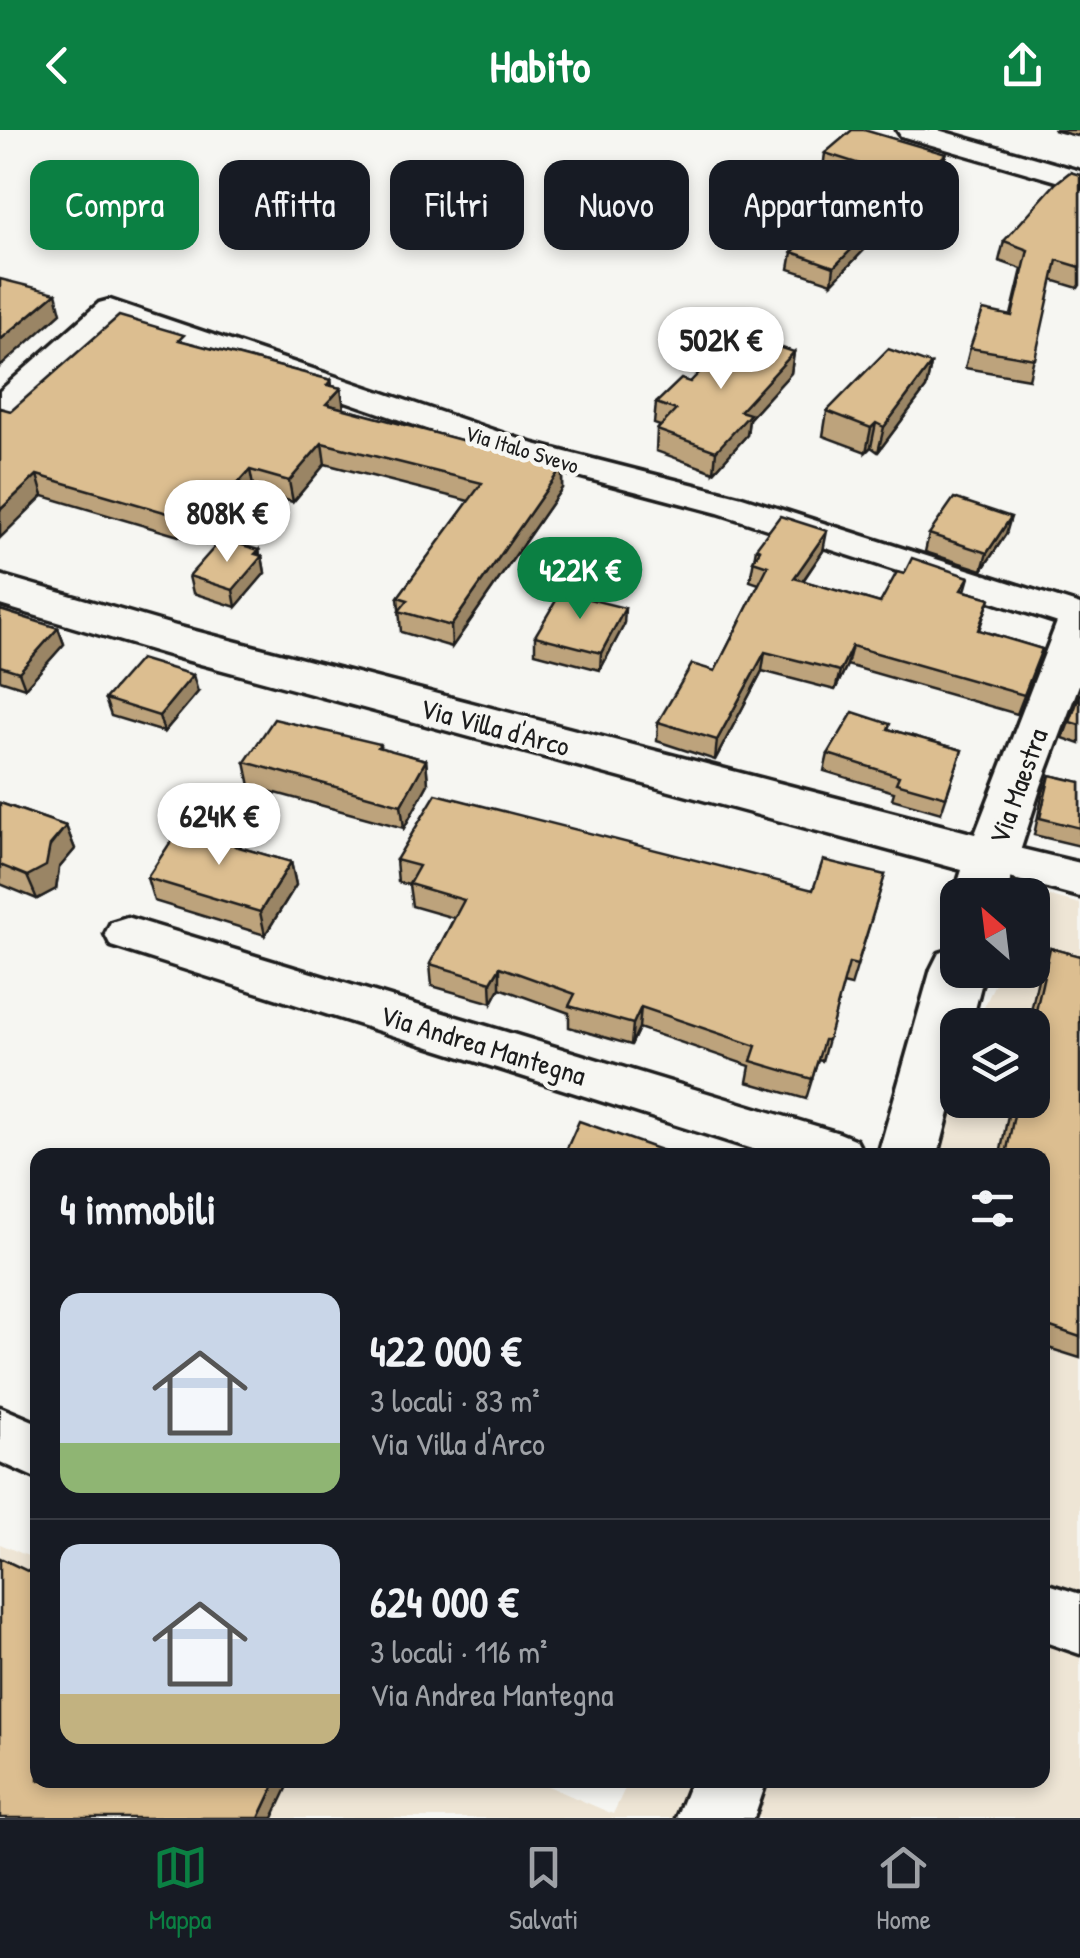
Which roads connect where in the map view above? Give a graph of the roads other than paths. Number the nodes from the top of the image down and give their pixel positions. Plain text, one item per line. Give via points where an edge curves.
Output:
1 (910, 130) edge
2 (1080, 180) edge
3 (0, 408) edge
4 (0, 590) edge
5 (1080, 620) edge
6 (986, 876) edge
7 (1080, 880) edge
8 (126, 934) dead end
9 (953, 988) edge
10 (816, 1148) edge
11 (910, 1148) edge
12 (0, 1434) edge
13 (30, 1448) edge
14 (1050, 1613) edge
15 (1080, 1624) edge
16 (725, 1788) edge
17 (716, 1818) edge

1 - 2 street
3 - 5 street, Via Italo Svevo via 110,309 522,451 730,504
4 - 6 street, Via Villa d'Arco
5 - 6 street, Via Maestra
6 - 7 street
8 - 10 street, Via Andrea Mantegna
9 - 11 street
12 - 13 street
14 - 15 street
16 - 17 street

